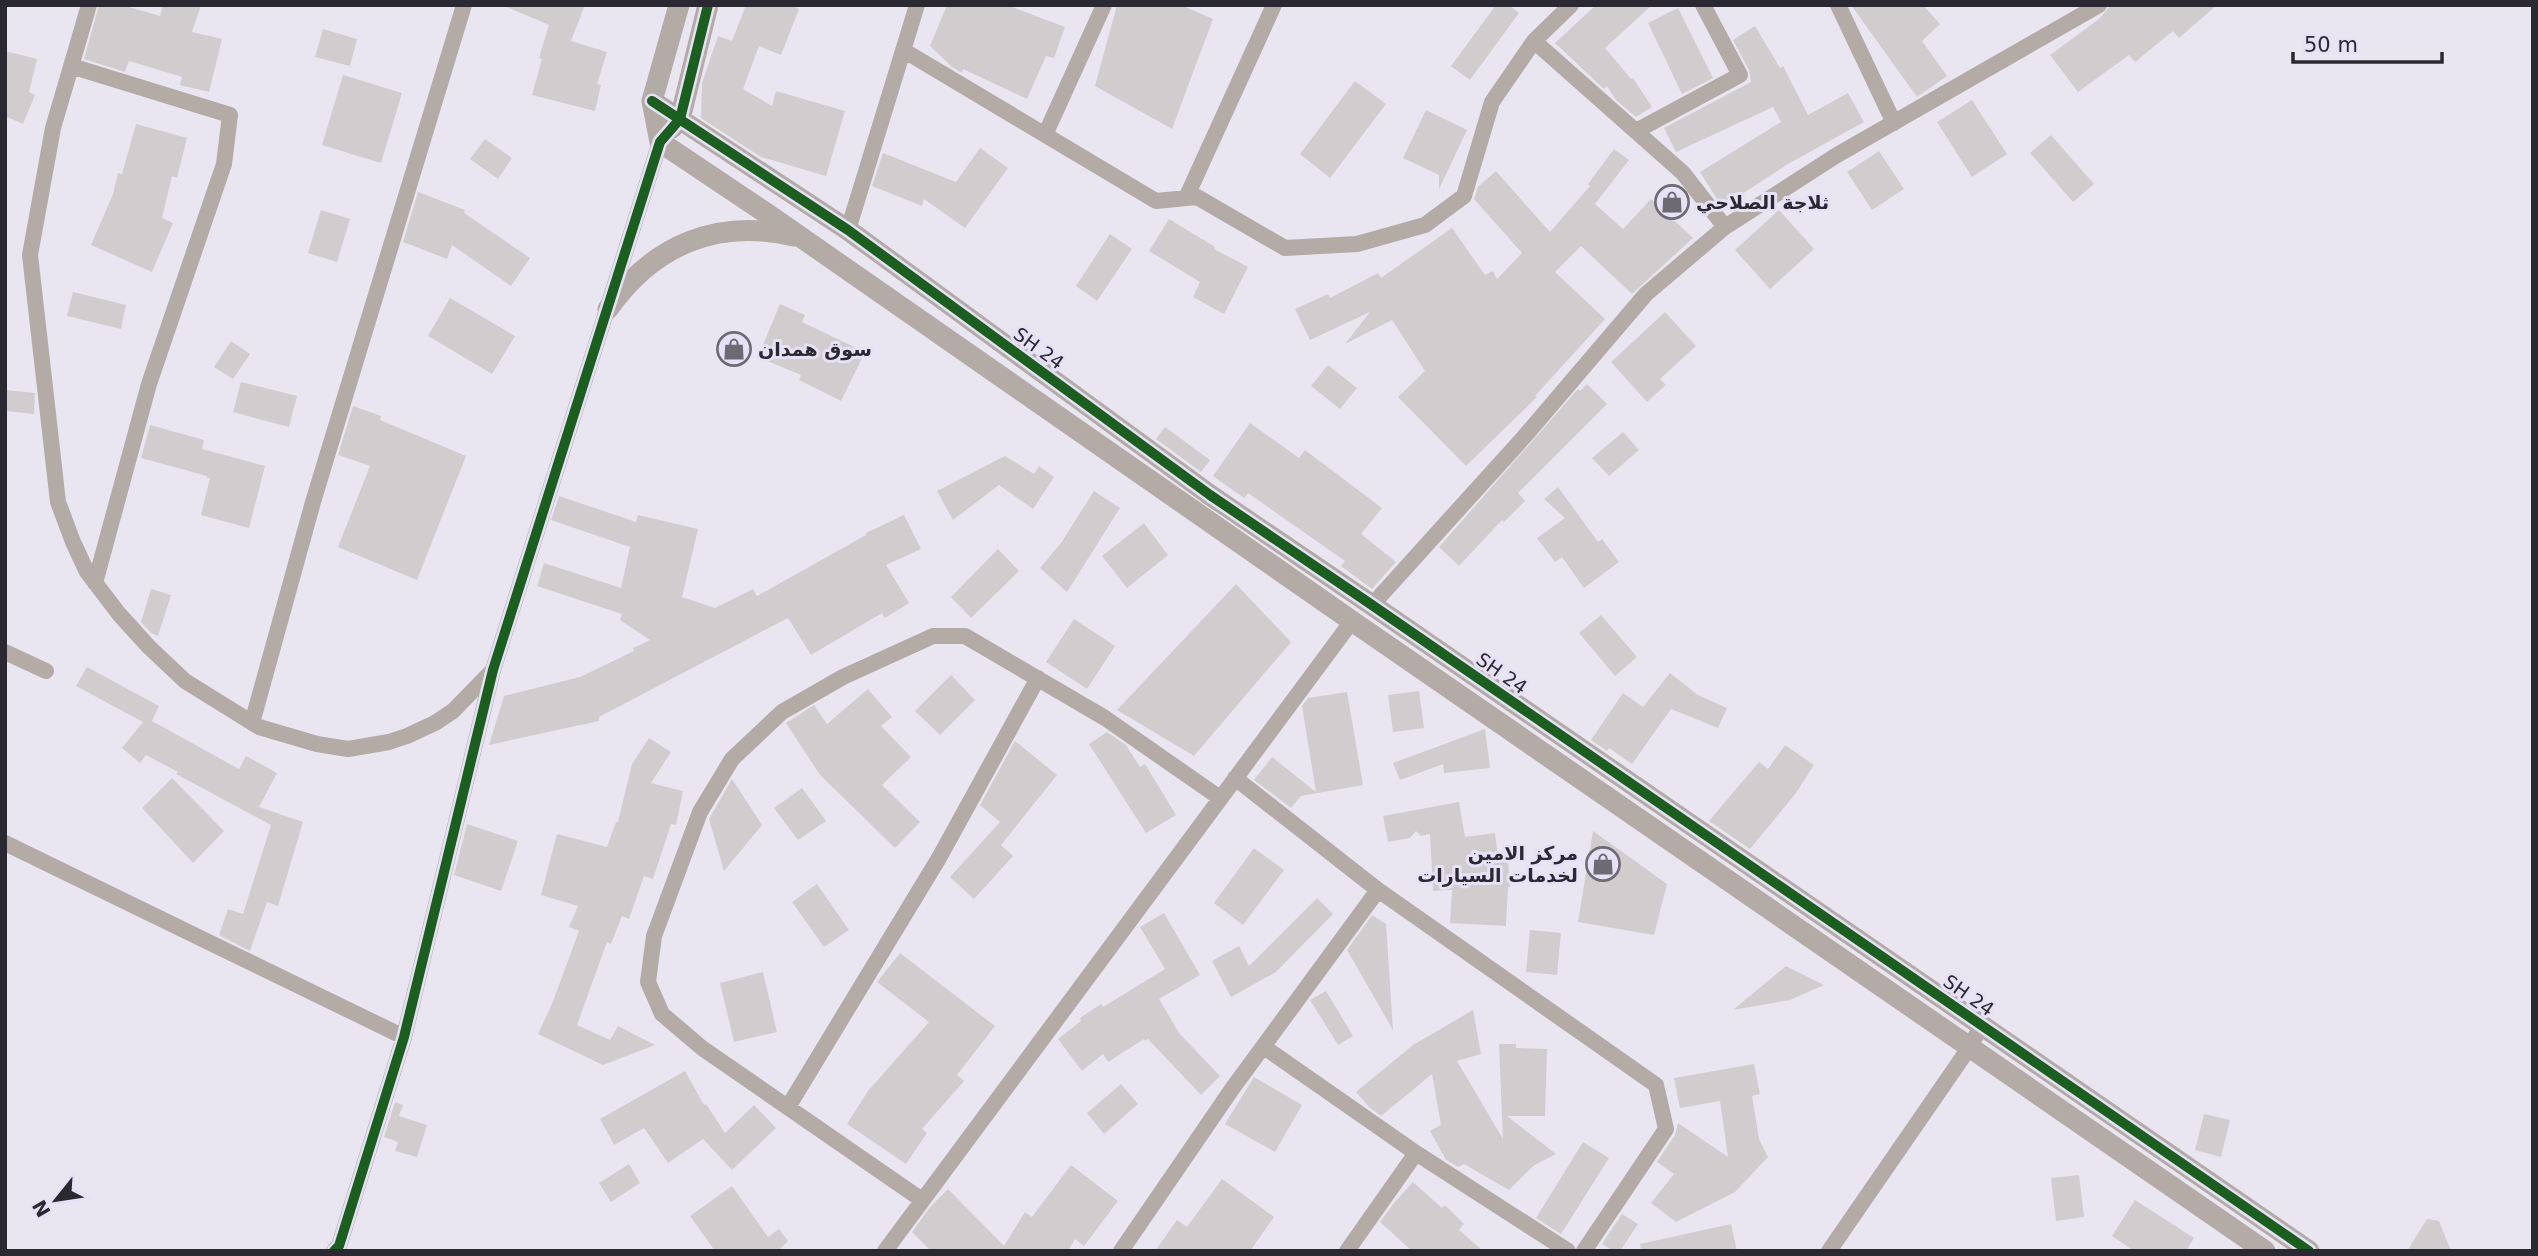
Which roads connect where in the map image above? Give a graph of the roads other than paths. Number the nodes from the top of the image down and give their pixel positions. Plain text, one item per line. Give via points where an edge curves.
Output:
1 (89, 5) edge
2 (464, 5) edge
3 (679, 5) edge
4 (708, 5) edge
5 (917, 5) edge
6 (1104, 5) edge
7 (1274, 5) edge
8 (1572, 5) edge
9 (1703, 5) edge
10 (1838, 5) edge
11 (2099, 5) edge
12 (1534, 41) junction
13 (903, 50) junction
14 (71, 66) junction
15 (652, 101) junction
16 (680, 118) junction
17 (1894, 122) junction
18 (1636, 131) junction
19 (1045, 135) junction
20 (660, 142) junction
21 (1186, 198) junction
22 (1725, 228) junction
23 (848, 230) junction
24 (800, 237) junction
25 (608, 309) junction
26 (95, 583) junction
27 (1373, 605) junction
28 (1352, 621) junction
29 (5, 652) edge
30 (493, 670) junction
31 (46, 671) dead end
32 (1038, 678) junction
33 (252, 723) junction
34 (1235, 778) junction
35 (1220, 798) junction
36 (5, 843) edge
37 (1378, 890) junction
38 (1982, 1025) junction
39 (404, 1037) junction
40 (1264, 1047) junction
41 (1969, 1048) junction
42 (788, 1107) junction
43 (1416, 1153) junction
44 (922, 1200) junction
45 (339, 1249) edge
46 (885, 1251) edge
47 (1121, 1251) edge
48 (1347, 1251) edge
49 (1568, 1251) edge
50 (1584, 1251) edge
51 (1829, 1251) edge
52 (2265, 1251) edge
53 (2309, 1251) edge

1 - 14 street
2 - 33 street via 313,502
3 - 15 street
4 - 16 street
5 - 13 street
6 - 19 street
7 - 21 street
8 - 12 street
9 - 18 street via 1740,75
10 - 17 street
11 - 17 street
12 - 18 street
12 - 21 street via 1492,102 1464,196 1425,225 1357,244 1285,248 1197,197
13 - 19 street
13 - 23 street
14 - 26 street via 53,128 30,255 58,502
14 - 26 street via 230,115 224,164 149,384
15 - 16 street, SH 24
15 - 20 street
16 - 20 street
16 - 23 street, SH 24
17 - 22 street
18 - 22 street via 1683,173
19 - 21 street via 1156,201
20 - 24 street
20 - 25 street
22 - 27 street via 1646,294
23 - 27 street, SH 24 via 1209,495
24 - 25 street via 752,230 692,240 639,271
24 - 28 street
25 - 30 street
26 - 33 street via 149,647 185,681
27 - 38 street, SH 24
28 - 34 street
28 - 41 street
29 - 31 street
30 - 33 street via 453,711 389,742 348,749
30 - 39 street
32 - 35 street
32 - 42 street via 939,858
32 - 42 street via 965,636 933,636 843,677 782,712 732,759 700,812 654,936 648,982 662,1014 702,1048
34 - 35 street
34 - 37 street
35 - 44 street
36 - 39 street
37 - 40 street
37 - 50 street via 1656,1085 1666,1129
38 - 41 street
38 - 53 street, SH 24
39 - 45 street
40 - 43 street
40 - 47 street
41 - 51 street
41 - 52 street
42 - 44 street
43 - 48 street
43 - 49 street
44 - 46 street

